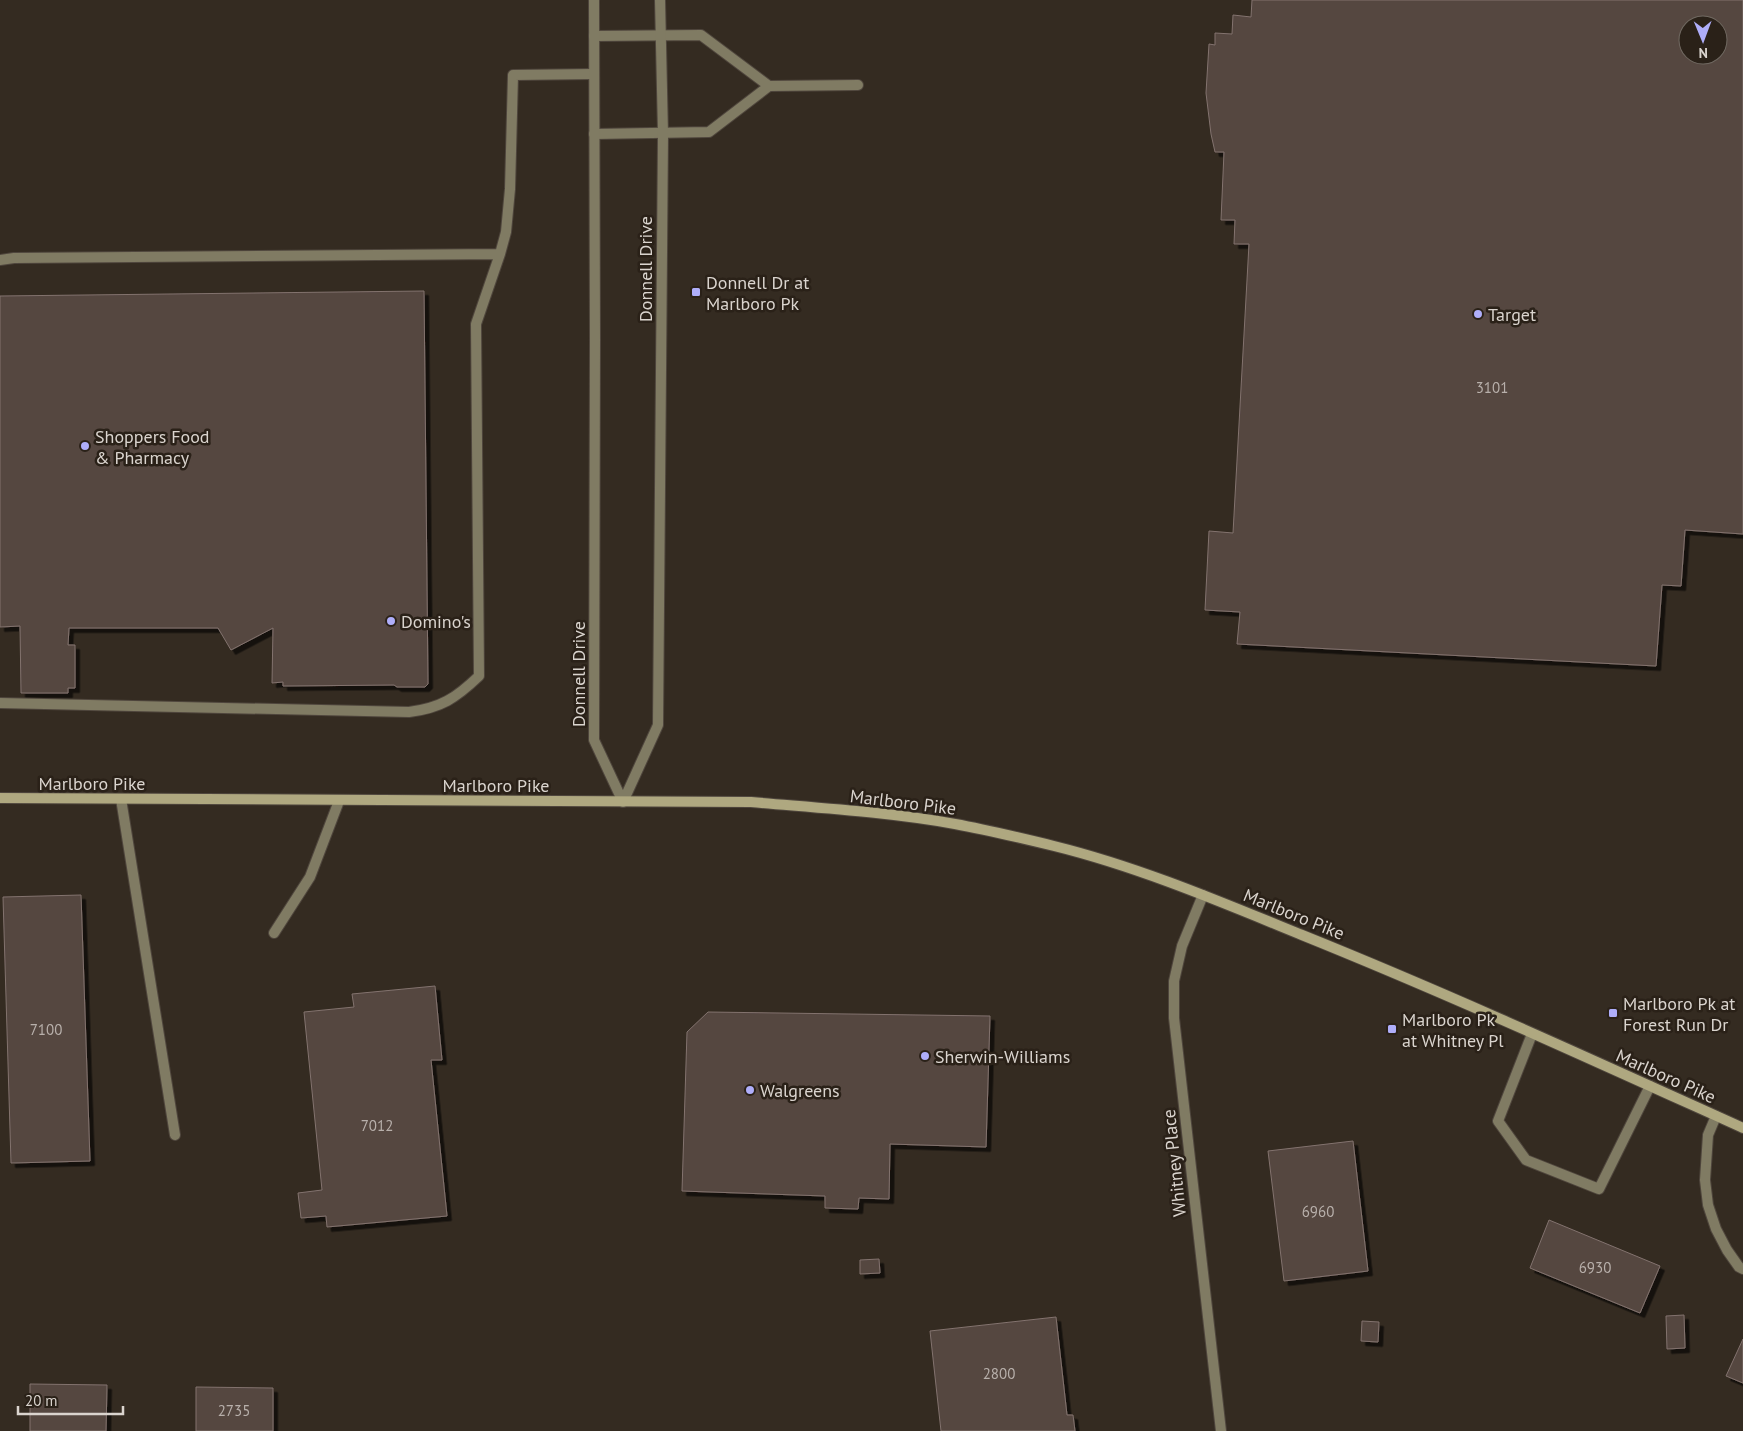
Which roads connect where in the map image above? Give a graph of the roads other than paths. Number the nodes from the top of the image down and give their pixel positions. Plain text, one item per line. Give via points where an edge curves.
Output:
1 (594, 0) edge
2 (660, 0) edge
3 (662, 35) junction
4 (594, 36) junction
5 (594, 74) junction
6 (769, 86) junction
7 (858, 86) dead end
8 (594, 134) junction
9 (663, 134) junction
10 (500, 254) junction
11 (0, 260) edge
12 (0, 703) edge
13 (0, 798) edge
14 (121, 799) junction
15 (338, 801) junction
16 (623, 802) junction
17 (1203, 895) junction
18 (274, 932) dead end
19 (1532, 1034) junction
20 (1650, 1086) junction
21 (1716, 1116) junction
22 (1743, 1128) edge
23 (175, 1135) dead end
24 (1743, 1269) edge
25 (1221, 1431) edge

1 - 4 street, Donnell Drive
2 - 3 street, Donnell Drive
3 - 4 street
3 - 6 street via 701,35
3 - 9 street, Donnell Drive
4 - 5 street, Donnell Drive
5 - 8 street, Donnell Drive
5 - 10 street via 513,75 510,190 506,232
6 - 7 street
6 - 9 street via 709,132
8 - 9 street
8 - 16 street, Donnell Drive via 594,740
9 - 16 street, Donnell Drive via 658,725
10 - 11 street
10 - 12 street via 476,324 480,676 462,693 443,704 409,712
13 - 14 main road, Marlboro Pike
14 - 15 main road, Marlboro Pike
14 - 23 street
15 - 16 main road, Marlboro Pike
15 - 18 street via 310,876
16 - 17 main road, Marlboro Pike via 750,802 956,824 1063,849
17 - 19 main road, Marlboro Pike
17 - 25 street, Whitney Place via 1182,946 1174,981 1174,1018
19 - 20 main road, Marlboro Pike
19 - 20 street via 1498,1121 1526,1160 1598,1189
20 - 21 main road, Marlboro Pike
21 - 22 main road, Marlboro Pike
21 - 24 street via 1708,1135 1705,1180 1708,1205 1727,1250

